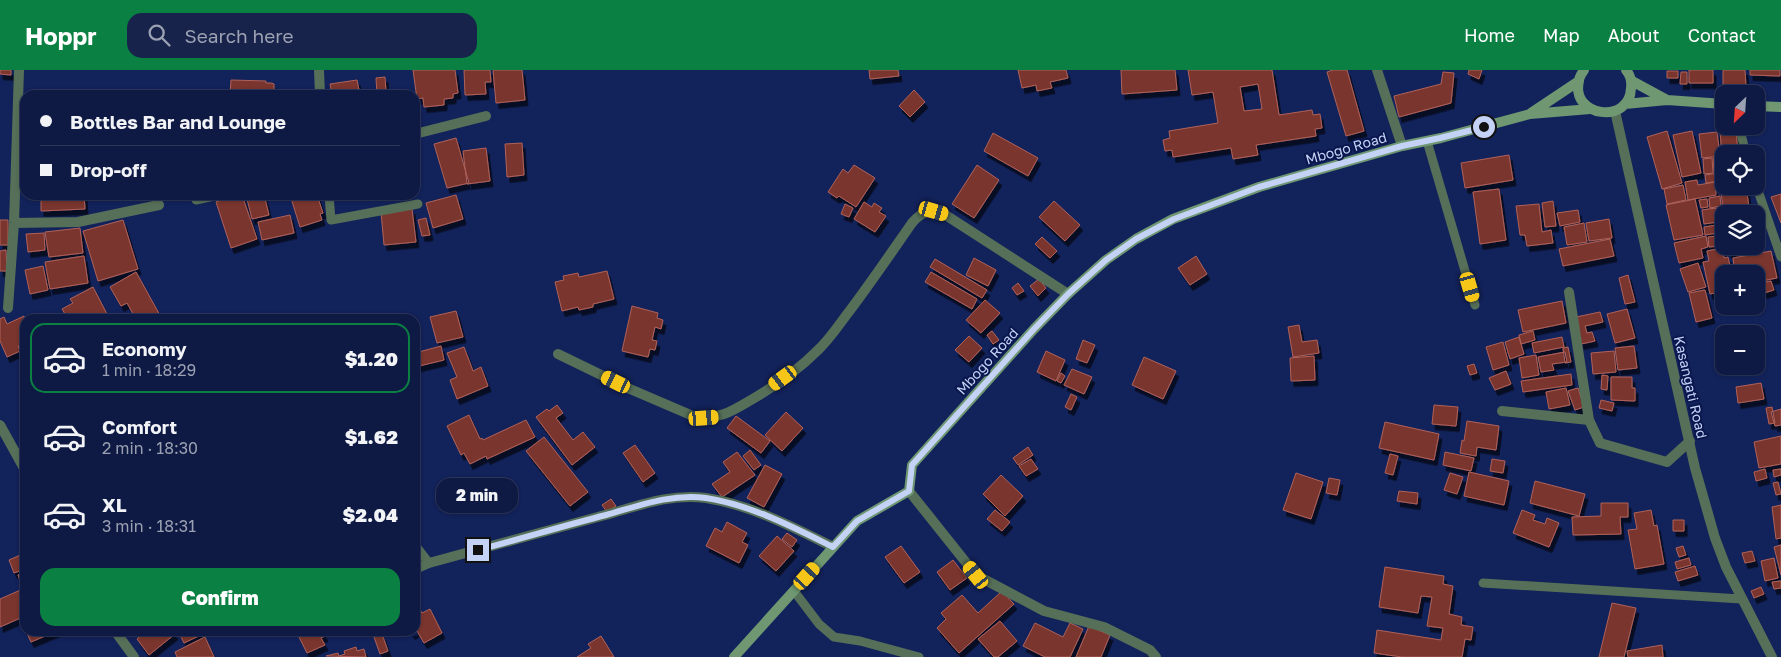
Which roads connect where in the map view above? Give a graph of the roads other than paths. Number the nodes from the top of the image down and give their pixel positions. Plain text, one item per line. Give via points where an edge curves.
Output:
1 (19, 70) edge
2 (319, 70) edge
3 (1377, 70) edge
4 (1584, 70) edge
5 (1626, 70) edge
6 (1578, 81) junction
7 (1632, 81) junction
8 (320, 90) edge
9 (1667, 100) junction
10 (1715, 103) edge
11 (1625, 104) junction
12 (1765, 106) edge
13 (1781, 107) edge
14 (1590, 109) junction
15 (1615, 111) junction
16 (1530, 114) junction
17 (486, 116) dead end
18 (420, 133) edge
19 (1427, 141) junction
20 (1402, 146) junction
21 (1759, 195) edge
22 (329, 200) edge
23 (418, 204) dead end
24 (159, 205) dead end
25 (14, 223) junction
26 (1781, 258) edge
27 (1569, 292) dead end
28 (1068, 294) junction
29 (1475, 305) dead end
30 (8, 308) dead end
31 (558, 354) dead end
32 (1502, 411) dead end
33 (1589, 420) junction
34 (0, 425) edge
35 (1690, 441) junction
36 (20, 461) edge
37 (909, 491) junction
38 (833, 547) junction
39 (420, 551) edge
40 (429, 563) junction
41 (420, 567) edge
42 (1483, 583) dead end
43 (794, 591) junction
44 (1741, 599) junction
45 (119, 636) edge
46 (134, 657) edge
47 (734, 657) edge
48 (919, 657) edge
49 (1156, 657) edge
50 (1772, 657) edge

1 - 25 street
2 - 8 street
3 - 20 street
4 - 6 main road
5 - 7 main road
6 - 14 main road via 1578,91
6 - 16 main road, Mbogo Road
7 - 9 main road
7 - 11 main road via 1631,94
9 - 10 main road
9 - 11 main road
11 - 15 main road
12 - 13 main road
14 - 15 main road, Mbogo Road via 1603,113
14 - 16 main road, Mbogo Road
15 - 35 street, Kasangati Road
16 - 19 main road, Mbogo Road
17 - 18 street
19 - 20 main road, Mbogo Road
19 - 29 lane
20 - 28 main road, Mbogo Road via 1259,187 1174,219 1106,260
21 - 26 lane
22 - 23 lane via 331,220
24 - 25 street via 78,222
25 - 30 street
27 - 33 street
28 - 31 street via 944,214 924,211 818,351 770,388 718,417 693,416
28 - 37 main road, Mbogo Road via 912,465
32 - 33 street
33 - 35 street via 1600,443 1667,462
34 - 36 street
35 - 44 street, Kasangati Road via 1715,538
37 - 38 main road via 857,521
37 - 49 street via 976,575 1044,611 1104,627 1150,650
38 - 40 street via 789,525 731,504 687,497 666,498
38 - 43 main road
39 - 40 lane
40 - 41 street
42 - 44 lane
43 - 47 main road
43 - 48 lane via 819,624 834,637
44 - 50 street, Kasangati Road
45 - 46 street

